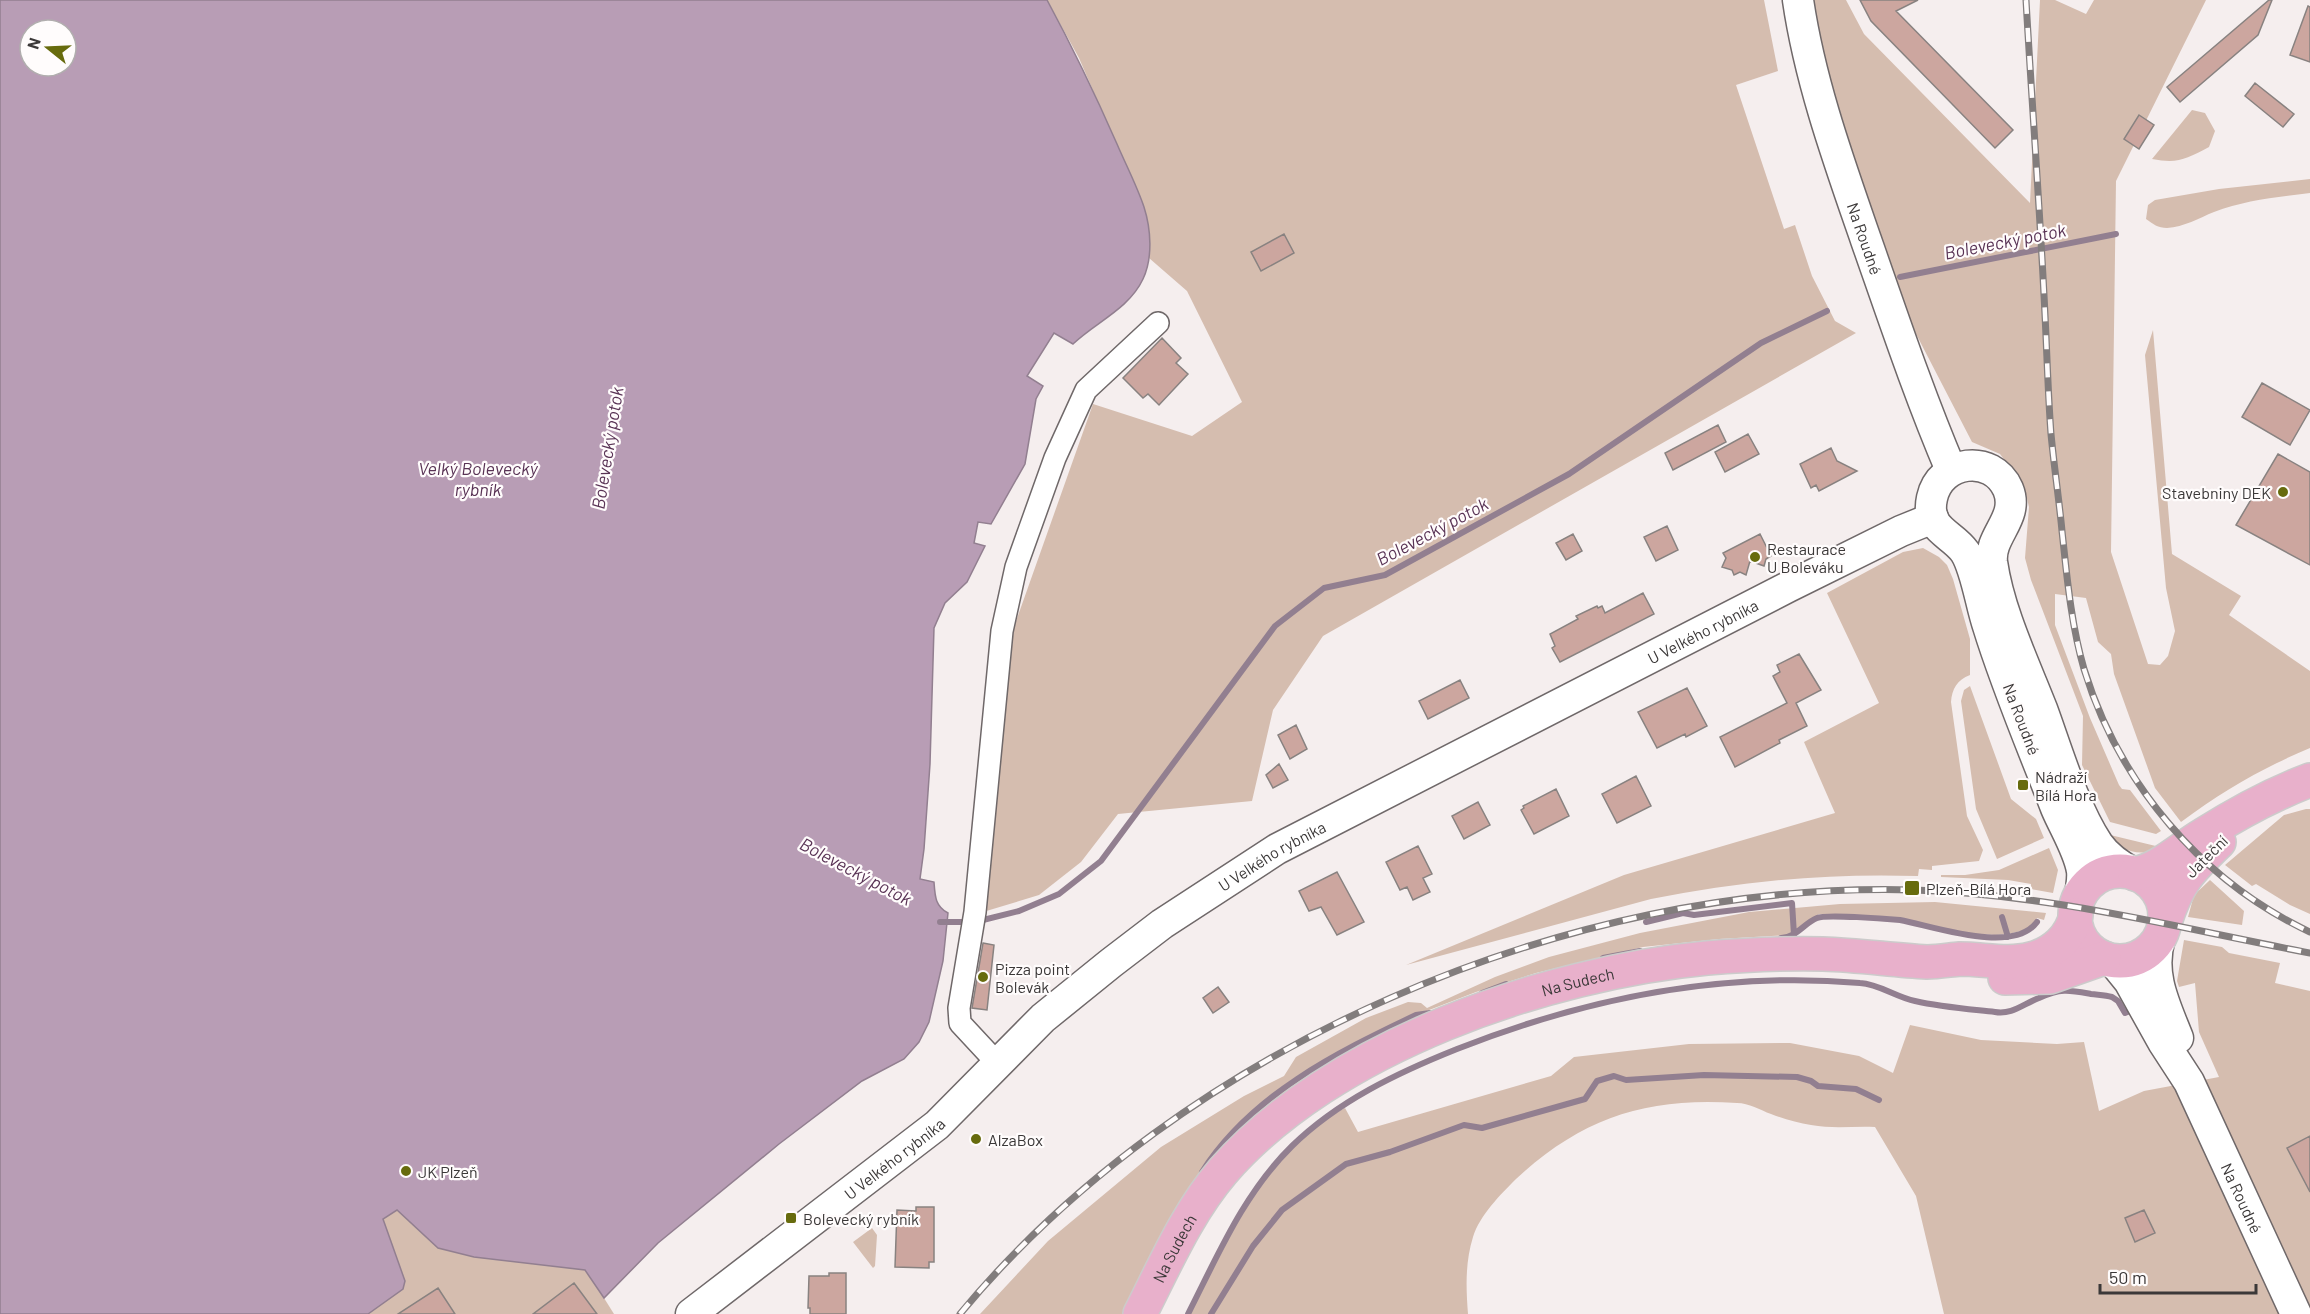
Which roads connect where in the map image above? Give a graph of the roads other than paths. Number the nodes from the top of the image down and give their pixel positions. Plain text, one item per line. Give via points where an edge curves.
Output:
1 (1797, 0) edge
2 (1158, 323) dead end
3 (1951, 470) junction
4 (1934, 518) junction
5 (2000, 532) junction
6 (1954, 541) junction
7 (2310, 780) edge
8 (2264, 801) junction
9 (2135, 874) junction
10 (2077, 907) junction
11 (2162, 930) junction
12 (2108, 959) junction
13 (1930, 962) junction
14 (993, 1059) junction
15 (2189, 1082) junction
16 (1262, 1134) junction
17 (691, 1314) edge
18 (1140, 1314) edge
19 (1162, 1314) edge
20 (2296, 1314) edge

1 - 3 street, Na Roudné via 1813,76 1841,169
2 - 14 street via 1086,390 1055,458 1016,567 1002,631 972,940 959,1008 960,1023
3 - 4 street via 1940,480 1933,495
3 - 5 street, Na Roudné via 1977,465 2000,477 2009,492 2011,509
4 - 6 street, Na Roudné via 1941,532
4 - 14 street, U Velkého rybníka via 1788,587 1277,849 1162,924
5 - 6 street via 1975,544
5 - 9 street, Na Roudné via 1992,554 1998,586 2071,788 2099,846 2112,860
6 - 10 street, Na Roudné via 1969,562 2000,660 2079,860 2082,879
7 - 8 main road, Jateční
8 - 9 main road, Jateční
8 - 11 main road, Jateční via 2189,871 2175,894
9 - 10 main road via 2120,871 2100,876 2087,886
9 - 11 main road, Na Roudné via 2157,891 2164,906
10 - 12 main road, Na Roudné via 2081,938 2091,950
10 - 13 main road, Na Sudech via 2071,930 2061,943 2031,959
11 - 12 main road via 2149,950 2135,958
11 - 15 street, Na Roudné via 2155,963 2158,985
12 - 13 main road, Na Sudech via 2050,977 2030,979 1987,976
12 - 15 street, Na Roudné via 2129,981
13 - 16 main road, Na Sudech via 1824,954 1743,955 1664,963 1593,976 1432,1029 1333,1079
14 - 17 street, U Velkého rybníka via 937,1125
15 - 20 street, Na Roudné
16 - 18 main road, Na Sudech via 1223,1171 1196,1208
16 - 19 main road, Na Sudech via 1221,1196

